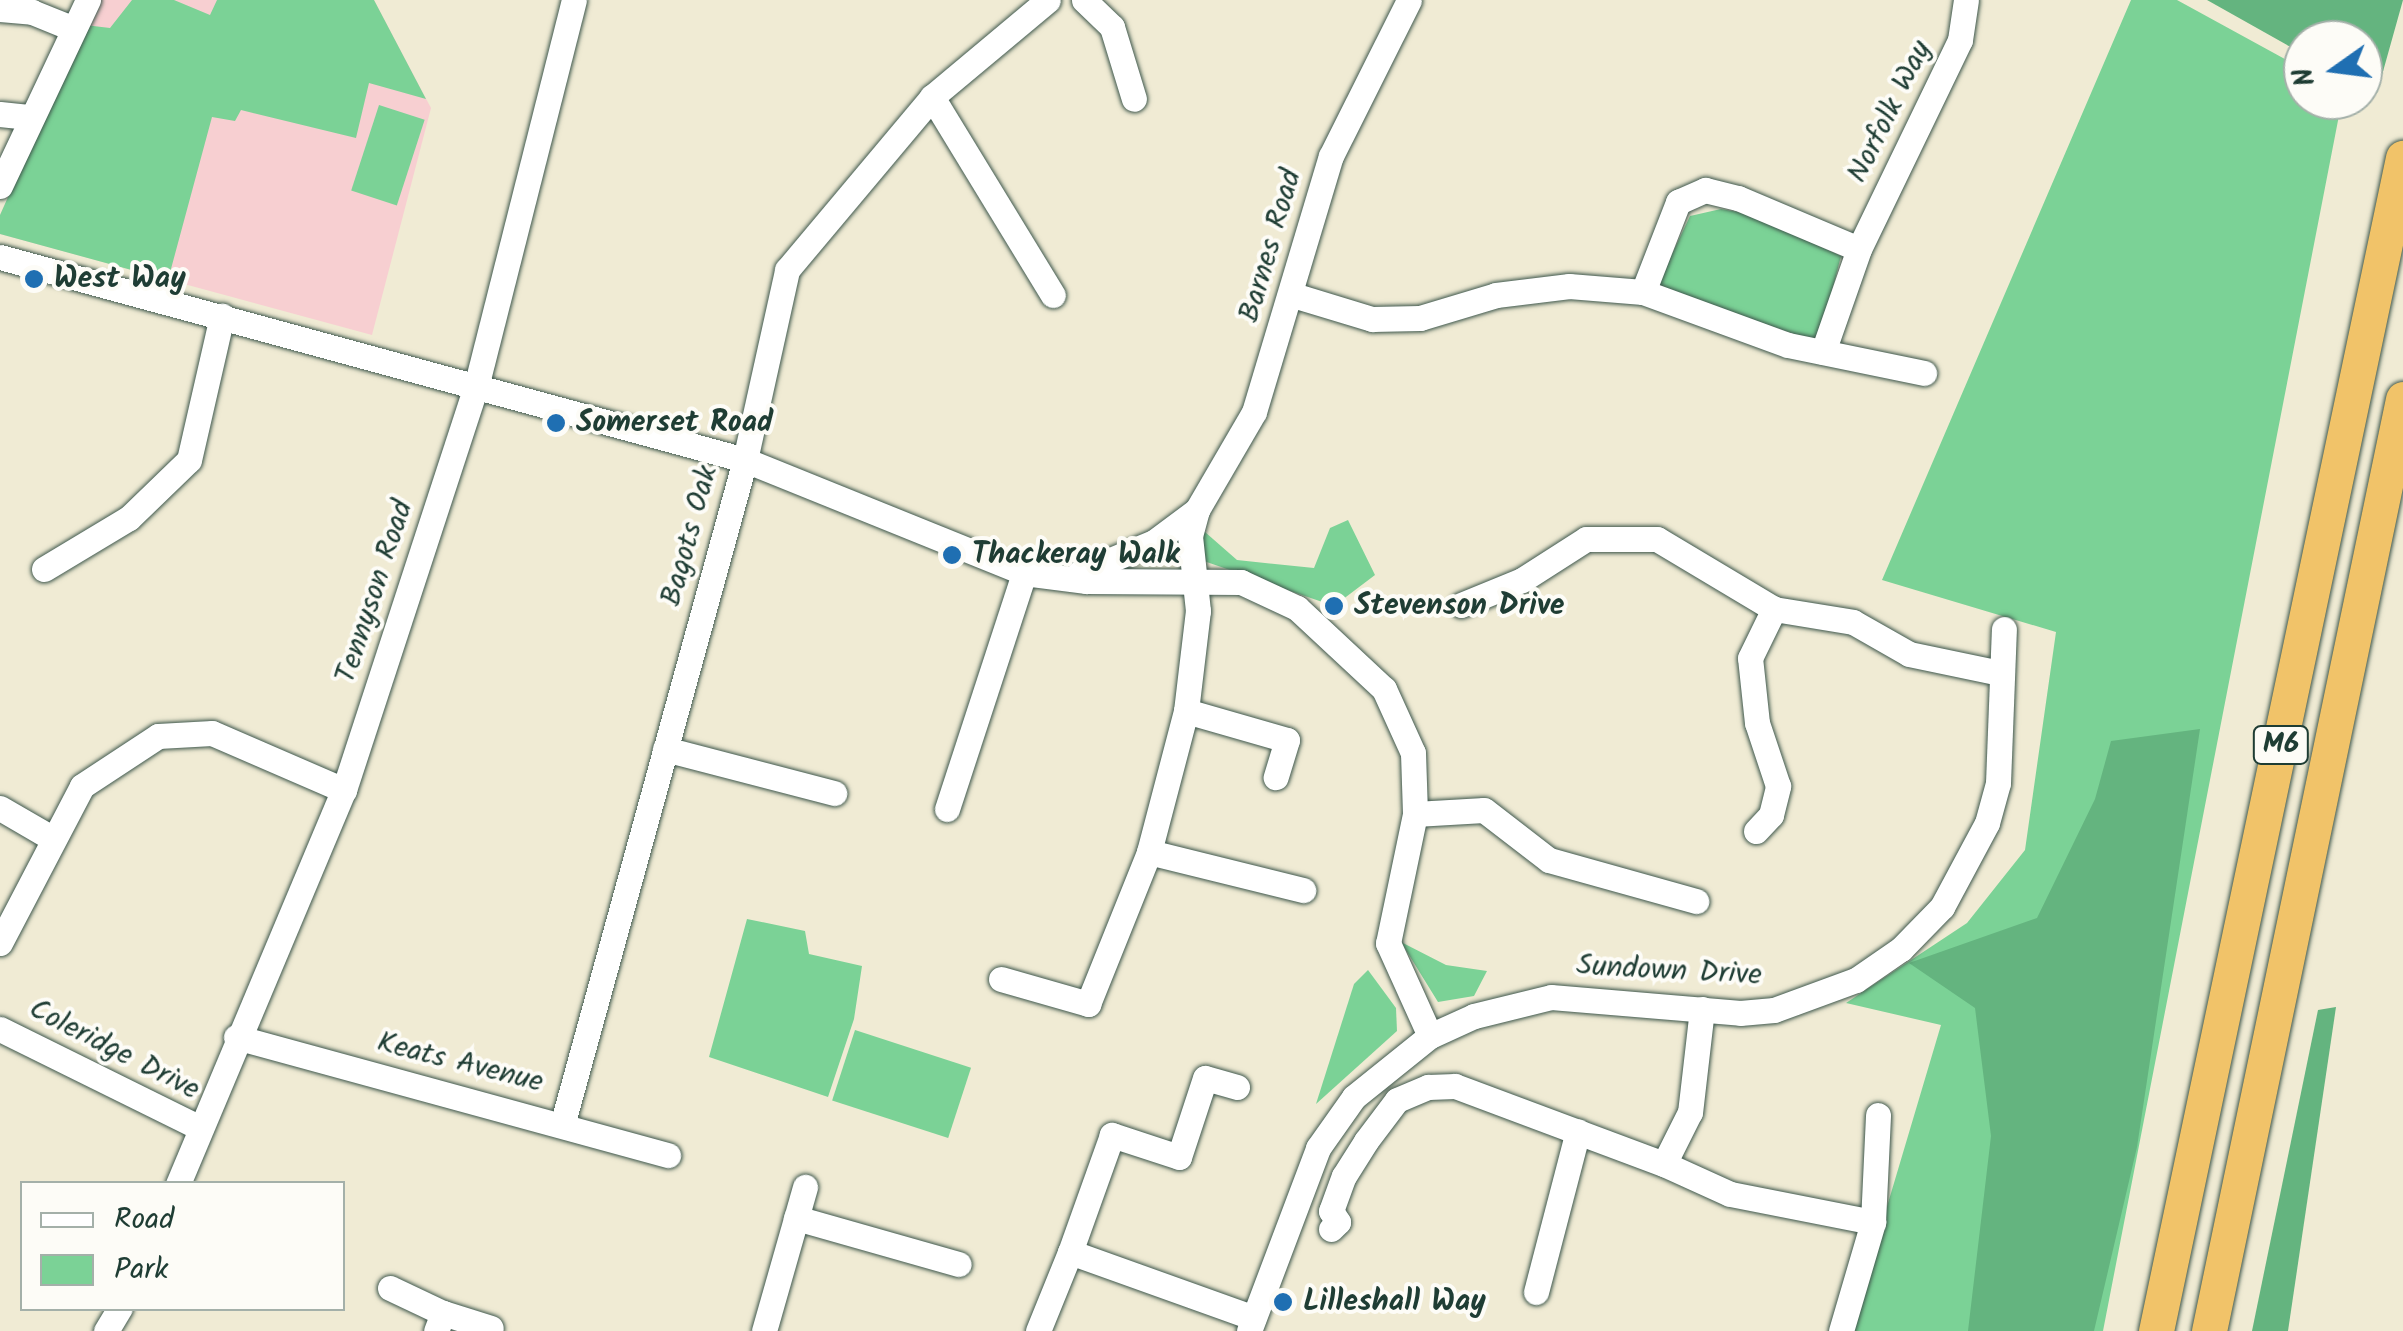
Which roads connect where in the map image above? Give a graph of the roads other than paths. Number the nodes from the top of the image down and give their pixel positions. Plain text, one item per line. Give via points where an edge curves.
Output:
1 (88, 0) edge
2 (574, 0) edge
3 (1084, 0) edge
4 (1408, 0) edge
5 (1966, 0) edge
6 (1035, 4) edge
7 (0, 10) edge
8 (74, 29) junction
9 (932, 98) junction
10 (1134, 99) dead end
11 (0, 114) edge
12 (31, 117) junction
13 (2403, 158) edge
14 (0, 186) edge
15 (1859, 249) junction
16 (0, 258) edge
17 (1643, 292) junction
18 (1053, 294) dead end
19 (1293, 295) junction
20 (222, 316) junction
21 (1823, 352) junction
22 (1924, 373) dead end
23 (476, 386) junction
24 (2403, 399) edge
25 (744, 460) junction
26 (1197, 510) junction
27 (44, 569) dead end
28 (1024, 573) junction
29 (1062, 578) junction
30 (1192, 581) junction
31 (1461, 605) dead end
32 (1774, 608) junction
33 (2004, 629) dead end
34 (2000, 674) junction
35 (1186, 711) junction
36 (665, 748) junction
37 (1276, 777) dead end
38 (344, 790) junction
39 (834, 793) dead end
40 (0, 808) edge
41 (947, 809) dead end
42 (1416, 814) junction
43 (1764, 823) dead end
44 (50, 837) junction
45 (1149, 852) junction
46 (1303, 890) dead end
47 (1696, 901) dead end
48 (0, 943) edge
49 (1001, 978) dead end
50 (1702, 1009) junction
51 (0, 1029) edge
52 (1430, 1036) junction
53 (236, 1037) junction
54 (1237, 1086) dead end
55 (1878, 1114) dead end
56 (562, 1122) junction
57 (200, 1128) junction
58 (1578, 1131) junction
59 (668, 1155) dead end
60 (1664, 1164) junction
61 (179, 1181) edge
62 (805, 1187) dead end
63 (796, 1218) junction
64 (1873, 1222) junction
65 (1331, 1230) dead end
66 (1070, 1252) junction
67 (958, 1264) dead end
68 (390, 1288) dead end
69 (1536, 1292) dead end
70 (439, 1322) edge
71 (1252, 1324) edge
72 (491, 1328) dead end
73 (764, 1331) edge
74 (1038, 1331) edge
75 (1840, 1331) edge
76 (2156, 1331) edge
77 (2209, 1331) edge

1 - 8 street
2 - 23 street, Tennyson Road
3 - 10 street via 1112,28
4 - 19 street, Barnes Road via 1331,156
5 - 15 street, Norfolk Way via 1960,40
6 - 9 street, Bagots Oak
7 - 8 street via 32,12
8 - 12 street
9 - 18 street
9 - 25 street, Bagots Oak via 787,270
11 - 12 street
12 - 14 street
13 - 76 highway, M6
15 - 17 street via 1738,198 1692,192 1678,202
15 - 21 street, Norfolk Way
16 - 20 street
17 - 19 street via 1568,286 1496,295 1420,318 1372,318
17 - 21 street
19 - 26 street, Barnes Road via 1254,412
20 - 23 street
20 - 27 street via 189,460 129,518
21 - 22 street
23 - 25 street
23 - 38 street, Tennyson Road
24 - 77 highway, M6
25 - 28 street
25 - 36 street, Bagots Oak
26 - 29 street, Barnes Road via 1154,542
26 - 30 street, Barnes Road via 1190,536
28 - 29 street
28 - 41 street
29 - 30 street
30 - 35 street via 1198,611
30 - 42 street via 1241,582 1297,608 1384,689 1412,753
31 - 32 street via 1522,580 1586,539 1657,538
32 - 34 street via 1853,622 1909,654
32 - 43 street via 1750,658 1756,723 1778,786
33 - 34 street, Sundown Drive
34 - 50 street, Sundown Drive via 1998,783 1969,864 1942,906 1900,949 1829,992 1774,1010
35 - 37 street via 1287,740
35 - 45 street
36 - 39 street
36 - 56 street, Bagots Oak
38 - 44 street via 212,733 181,730 158,736 82,786
38 - 53 street, Tennyson Road
40 - 44 street
42 - 47 street via 1484,810 1549,860
42 - 52 street via 1388,943
44 - 48 street
45 - 46 street
45 - 49 street via 1088,1004
50 - 52 street, Sundown Drive via 1551,997 1474,1016
50 - 60 street via 1690,1112
51 - 57 street, Coleridge Drive
52 - 71 street, Sundown Drive via 1354,1096 1318,1148
53 - 56 street, Keats Avenue via 464,1102
53 - 57 street, Tennyson Road
54 - 66 street via 1206,1078 1178,1157 1112,1135
55 - 64 street
56 - 59 street, Keats Avenue
57 - 61 street, Tennyson Road
58 - 60 street
58 - 65 street via 1428,1087 1397,1100 1344,1176
58 - 69 street
60 - 64 street via 1730,1194
62 - 63 street
63 - 67 street
63 - 73 street
64 - 75 street
66 - 71 street
66 - 74 street
68 - 70 street
70 - 72 street

